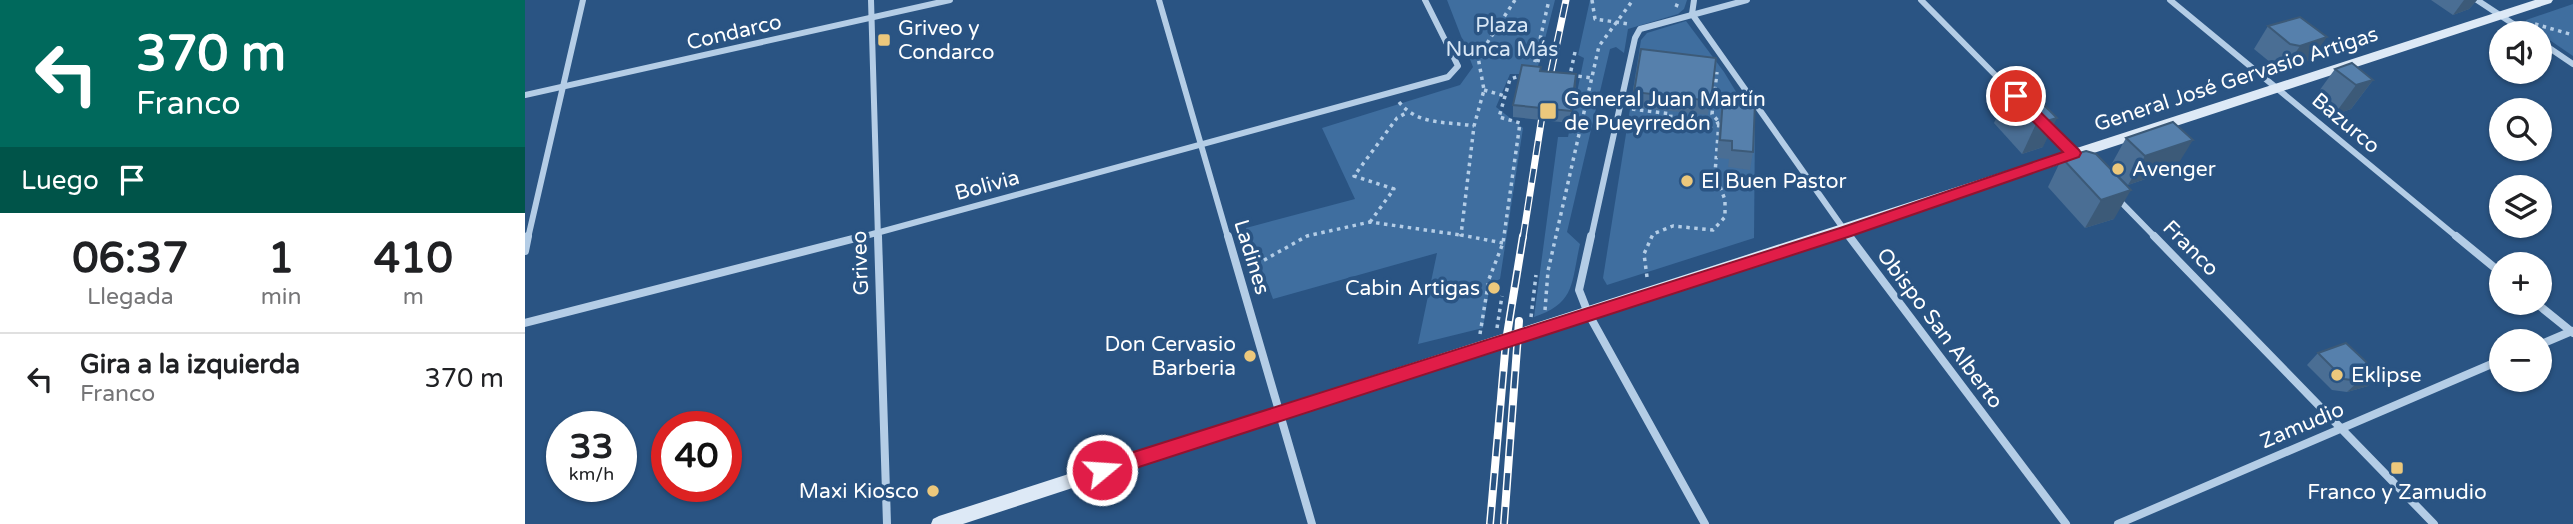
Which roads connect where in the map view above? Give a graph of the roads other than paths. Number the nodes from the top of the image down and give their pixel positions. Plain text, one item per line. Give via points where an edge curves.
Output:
1 (583, 0) edge
2 (871, 0) edge
3 (950, 0) edge
4 (1159, 0) edge
5 (1425, 0) edge
6 (1694, 0) edge
7 (1747, 0) edge
8 (1921, 0) edge
9 (2169, 0) edge
10 (2477, 0) edge
11 (2547, 0) edge
12 (1692, 14) junction
13 (2501, 15) junction
14 (871, 18) junction
15 (2510, 21) edge
16 (2552, 50) edge
17 (2573, 64) edge
18 (563, 86) junction
19 (2276, 88) junction
20 (525, 95) edge
21 (2026, 106) edge
22 (2035, 115) edge
23 (1199, 145) junction
24 (2078, 158) junction
25 (2109, 190) edge
26 (1846, 232) junction
27 (876, 233) junction
28 (525, 251) edge
29 (2489, 264) edge
30 (1588, 313) junction
31 (2551, 315) edge
32 (525, 323) edge
33 (2572, 332) edge
34 (2552, 340) edge
35 (2489, 365) edge
36 (1280, 412) junction
37 (2342, 426) junction
38 (887, 524) edge
39 (939, 524) edge
40 (1312, 524) edge
41 (1705, 524) edge
42 (2066, 524) edge
43 (2118, 524) edge
44 (2434, 524) edge

1 - 18 street
2 - 14 street, Griveo
3 - 14 street, Condarco
4 - 23 street, Ladines
5 - 23 street, Bolivia via 1458,65 1448,77
6 - 12 street
7 - 12 street
8 - 21 street
9 - 19 street, Bazurco
10 - 13 street
11 - 13 street, General José Gervasio Artigas
12 - 26 street, Obispo San Alberto
12 - 30 street via 1640,29 1635,38 1579,290
13 - 15 street
13 - 19 street, General José Gervasio Artigas
14 - 18 street, Condarco
14 - 27 street, Griveo
16 - 17 street
18 - 20 street, Condarco
18 - 28 street
19 - 24 street, General José Gervasio Artigas
19 - 29 street, Bazurco
22 - 24 street
23 - 27 street, Bolivia
23 - 36 street, Ladines
24 - 26 street, General José Gervasio Artigas
25 - 37 street, Franco
26 - 30 street, General José Gervasio Artigas
26 - 42 street, Obispo San Alberto
27 - 32 street, Bolivia
27 - 38 street, Griveo
30 - 36 street, General José Gervasio Artigas
30 - 41 street
31 - 33 street
33 - 34 street
35 - 37 street, Zamudio
36 - 39 street, General José Gervasio Artigas
36 - 40 street, Ladines
37 - 43 street, Zamudio
37 - 44 street, Franco

